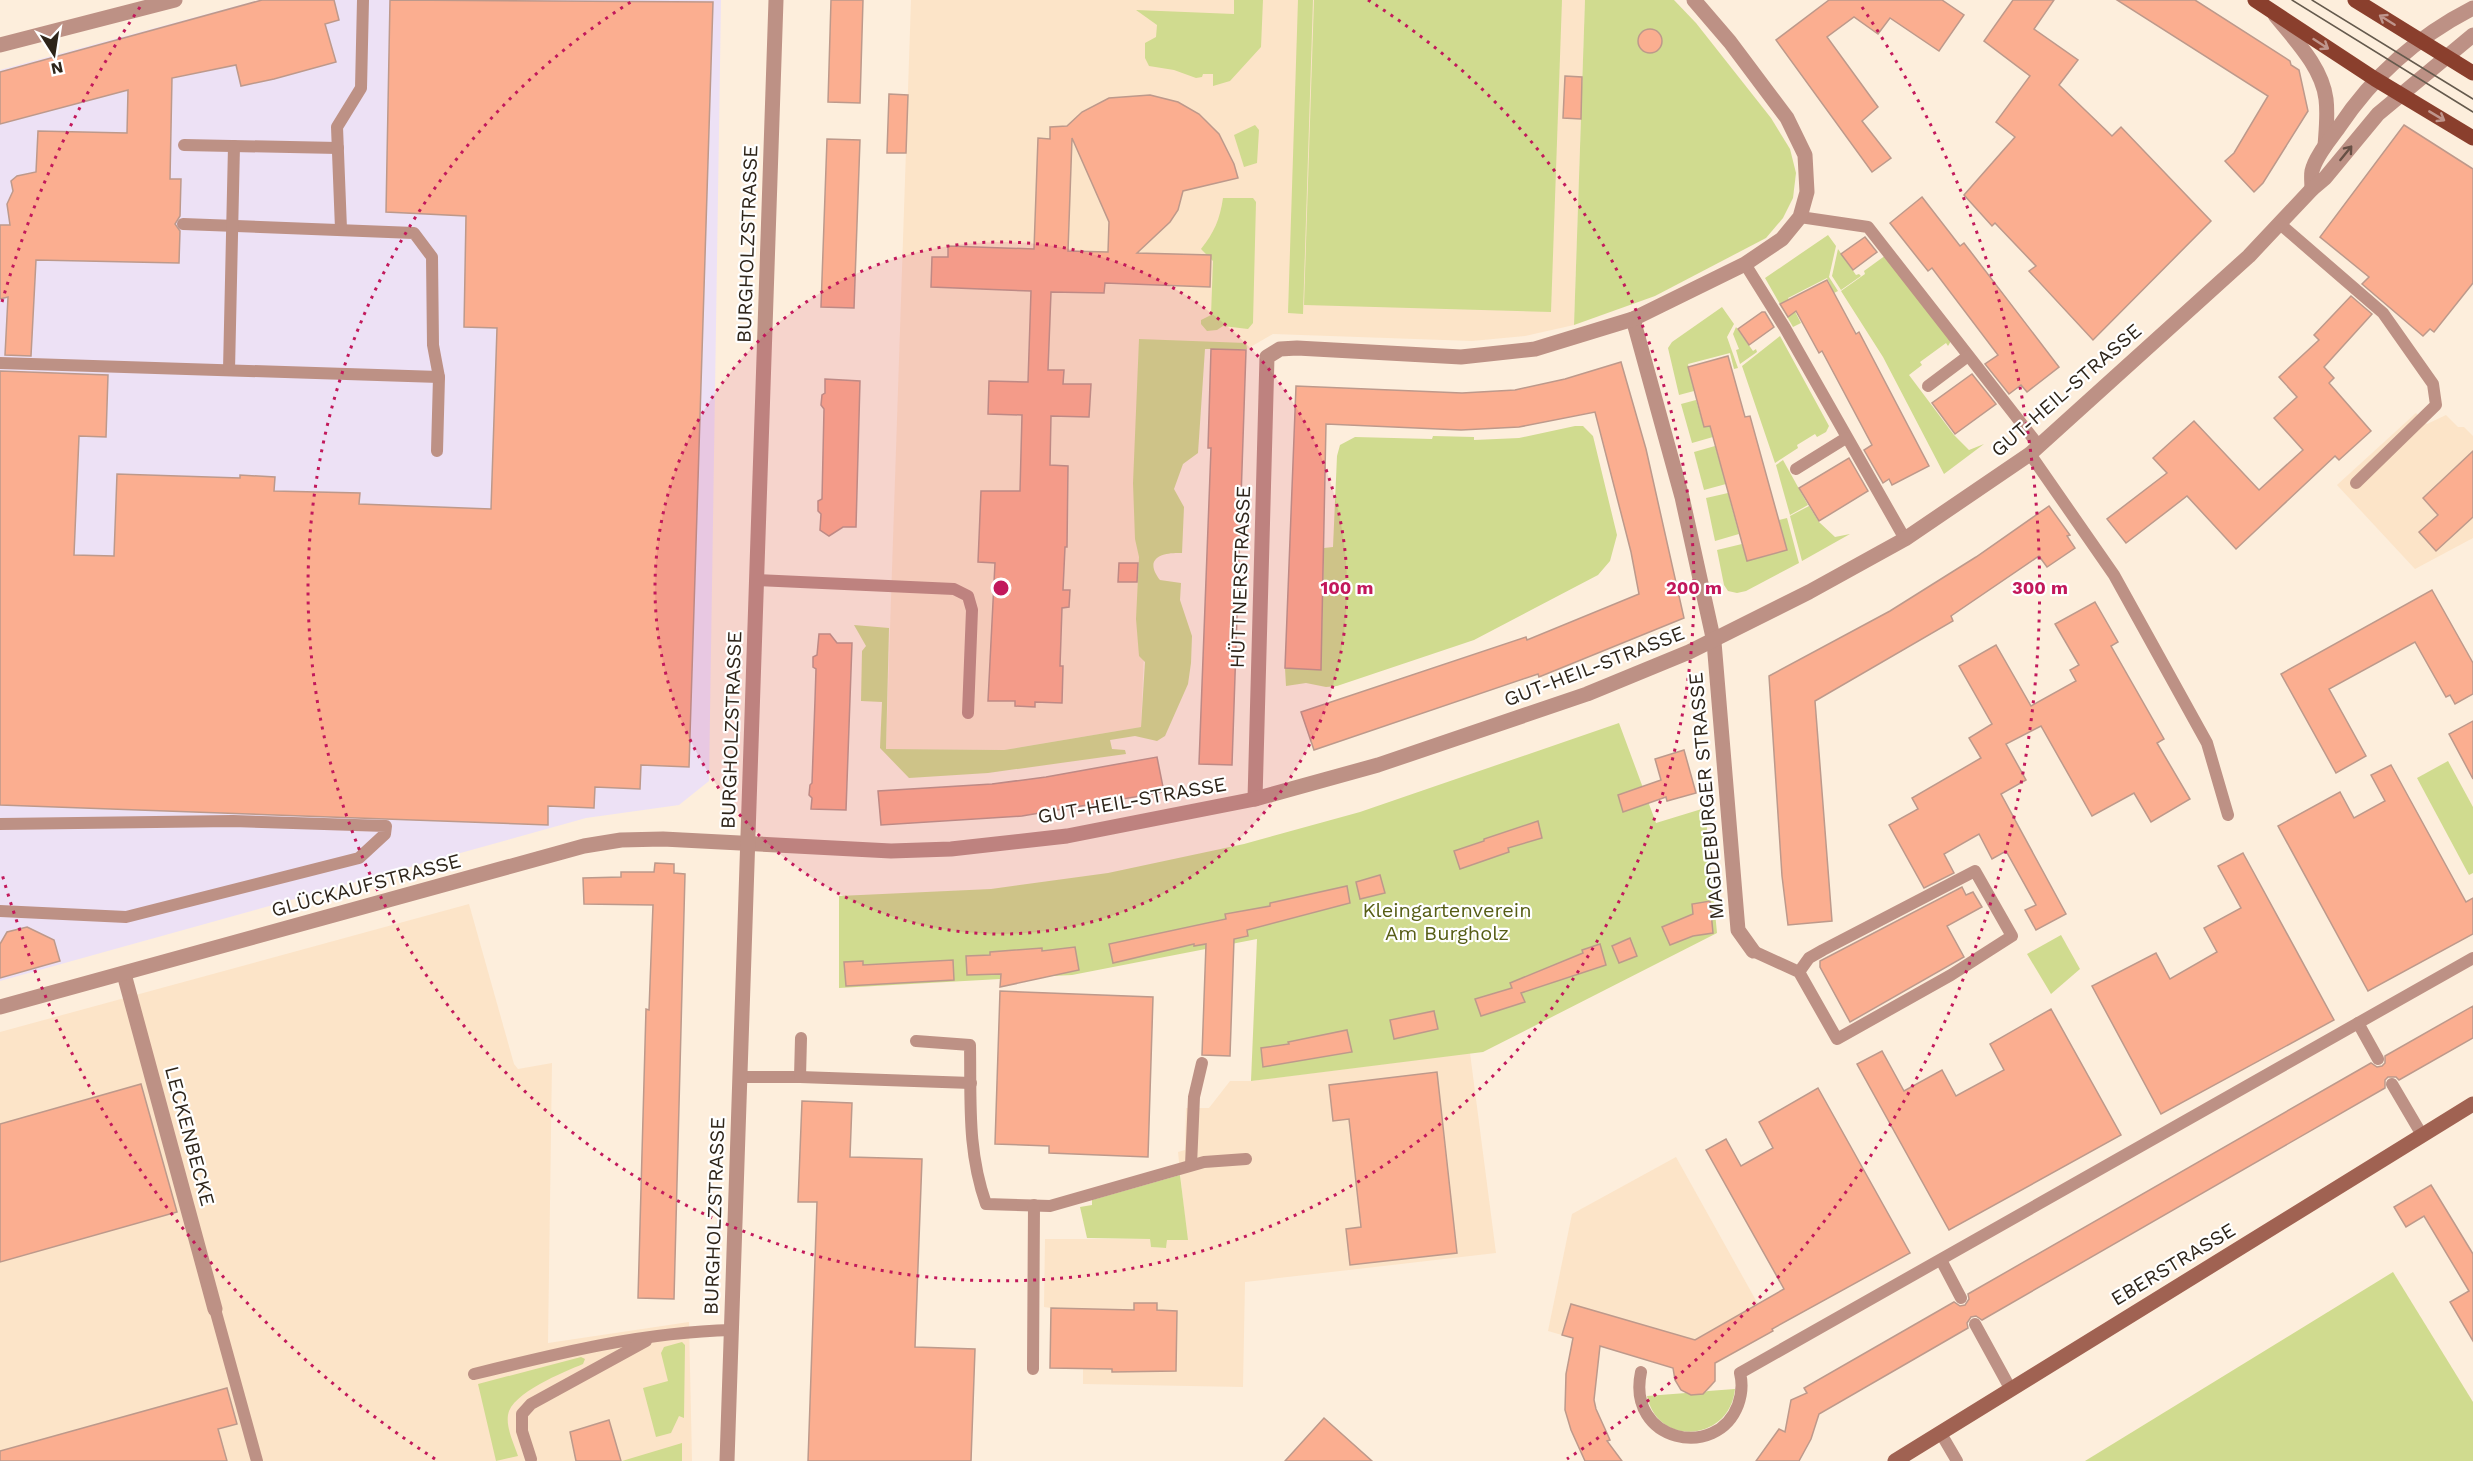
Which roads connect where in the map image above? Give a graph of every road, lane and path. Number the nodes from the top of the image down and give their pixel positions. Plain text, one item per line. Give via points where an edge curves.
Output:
1 (175, 0) edge
2 (363, 0) edge
3 (776, 0) edge
4 (1694, 0) edge
5 (2255, 0) edge
6 (2355, 0) edge
7 (2473, 8) edge
8 (2273, 12) junction
9 (2473, 35) edge
10 (2419, 41) junction
11 (0, 45) edge
12 (2446, 56) junction
13 (2473, 73) edge
14 (2375, 79) junction
15 (2401, 94) junction
16 (2473, 138) edge
17 (184, 145) dead end
18 (234, 146) junction
19 (2325, 146) junction
20 (338, 148) junction
21 (2312, 189) junction
22 (1800, 217) junction
23 (183, 224) dead end
24 (232, 224) junction
25 (2276, 228) junction
26 (340, 230) junction
27 (1745, 264) junction
28 (1633, 319) junction
29 (1968, 356) junction
30 (0, 363) edge
31 (229, 370) junction
32 (439, 377) junction
33 (1928, 386) dead end
34 (1846, 438) junction
35 (2035, 450) junction
36 (437, 451) dead end
37 (1796, 469) dead end
38 (2355, 483) dead end
39 (1905, 539) junction
40 (758, 580) junction
41 (1714, 642) junction
42 (968, 713) dead end
43 (1255, 799) junction
44 (2228, 815) dead end
45 (0, 824) edge
46 (748, 845) junction
47 (3, 909) edge
48 (1753, 951) joint
49 (2473, 958) edge
50 (1799, 972) junction
51 (124, 974) junction
52 (0, 1007) edge
53 (2358, 1023) junction
54 (801, 1038) dead end
55 (916, 1041) dead end
56 (2378, 1059) dead end
57 (1202, 1063) dead end
58 (740, 1077) junction
59 (800, 1077) junction
60 (971, 1083) junction
61 (2392, 1084) dead end
62 (2473, 1104) edge
63 (2422, 1135) junction
64 (1246, 1159) dead end
65 (1191, 1165) junction
66 (1034, 1205) junction
67 (1941, 1260) junction
68 (1961, 1298) dead end
69 (215, 1309) joint
70 (1975, 1324) dead end
71 (732, 1330) junction
72 (655, 1336) junction
73 (1033, 1369) dead end
74 (1641, 1372) dead end
75 (474, 1374) dead end
76 (2010, 1388) junction
77 (1940, 1432) junction
78 (531, 1459) dead end
79 (257, 1461) edge
80 (727, 1461) edge
81 (1895, 1461) edge
82 (1957, 1461) edge

1 - 11 street
2 - 20 lane via 361,88 337,127
3 - 40 street, BURGHOLZSTRASSE
4 - 22 street via 1787,118 1805,155 1807,192
5 - 8 main road
10 -> 6 main road
7 - 10 street
8 -> 14 main road
8 - 19 street via 2316,68 2324,88
9 - 12 street, GUT-HEIL-STRASSE
10 - 12 main road
10 - 14 street
12 - 13 main road
12 - 15 street, GUT-HEIL-STRASSE
14 - 15 main road
14 - 19 street
15 -> 16 main road
21 -> 15 street, GUT-HEIL-STRASSE via 2378,114
17 - 18 lane
18 - 20 lane
18 - 24 lane
19 - 21 street via 2312,171
20 - 26 lane
21 - 25 street, GUT-HEIL-STRASSE
22 - 27 street via 1782,239
22 - 29 lane via 1868,227
23 - 24 lane
24 - 26 lane
24 - 31 lane
25 - 35 street, GUT-HEIL-STRASSE via 2173,327
25 - 38 lane via 2382,313 2433,384 2436,405
26 - 32 lane via 414,233 432,257 433,345
27 - 28 street
27 - 34 lane
28 - 41 street, MAGDEBURGER STRASSE via 1682,497
28 - 43 street, HÜTTNERSTRASSE via 1534,349 1482,355 1297,348 1280,349 1267,357
29 - 33 lane
29 - 35 lane
30 - 31 lane
31 - 32 lane
32 - 36 lane
34 - 37 lane
34 - 39 lane
35 - 39 street, GUT-HEIL-STRASSE
35 - 44 lane via 2114,575 2207,743
39 - 41 street, GUT-HEIL-STRASSE
40 - 42 lane via 954,589 968,596 972,610
40 - 46 street, BURGHOLZSTRASSE
41 - 43 street, GUT-HEIL-STRASSE via 1485,730
41 - 48 street, MAGDEBURGER STRASSE via 1738,930
43 - 46 street, GUT-HEIL-STRASSE via 1067,836 951,849
45 - 47 lane via 233,821 386,826 385,834 359,858 126,917
46 - 51 street, GLÜCKAUFSTRASSE via 663,839 584,846
46 - 58 street, BURGHOLZSTRASSE
48 - 50 lane
49 - 53 lane
50 - 50 lane via 1809,958 1822,950 1975,871 2012,936 1838,1039
51 - 52 street, GLÜCKAUFSTRASSE
51 - 69 street, LECKENBECKE
53 - 56 lane
53 - 67 lane
54 - 59 lane
55 - 60 lane via 970,1045
57 - 65 lane via 1194,1097
58 - 59 lane
58 - 71 street, BURGHOLZSTRASSE
59 - 60 lane
60 - 66 lane via 971,1143 986,1204
61 - 63 lane
62 - 63 street, EBERSTRASSE
63 - 76 street, EBERSTRASSE
64 - 65 lane
65 - 66 lane via 1050,1206
66 - 73 lane
67 - 68 lane
67 - 74 lane via 1740,1373 1742,1393 1734,1417 1717,1434 1702,1440 1677,1439 1663,1433 1647,1418 1639,1393
69 - 79 lane
70 - 76 lane
71 - 72 lane
71 - 80 street, BURGHOLZSTRASSE
72 - 75 lane
72 - 78 lane via 531,1404 522,1414 522,1431
76 - 77 street, EBERSTRASSE
77 - 81 street, EBERSTRASSE
77 - 82 lane

